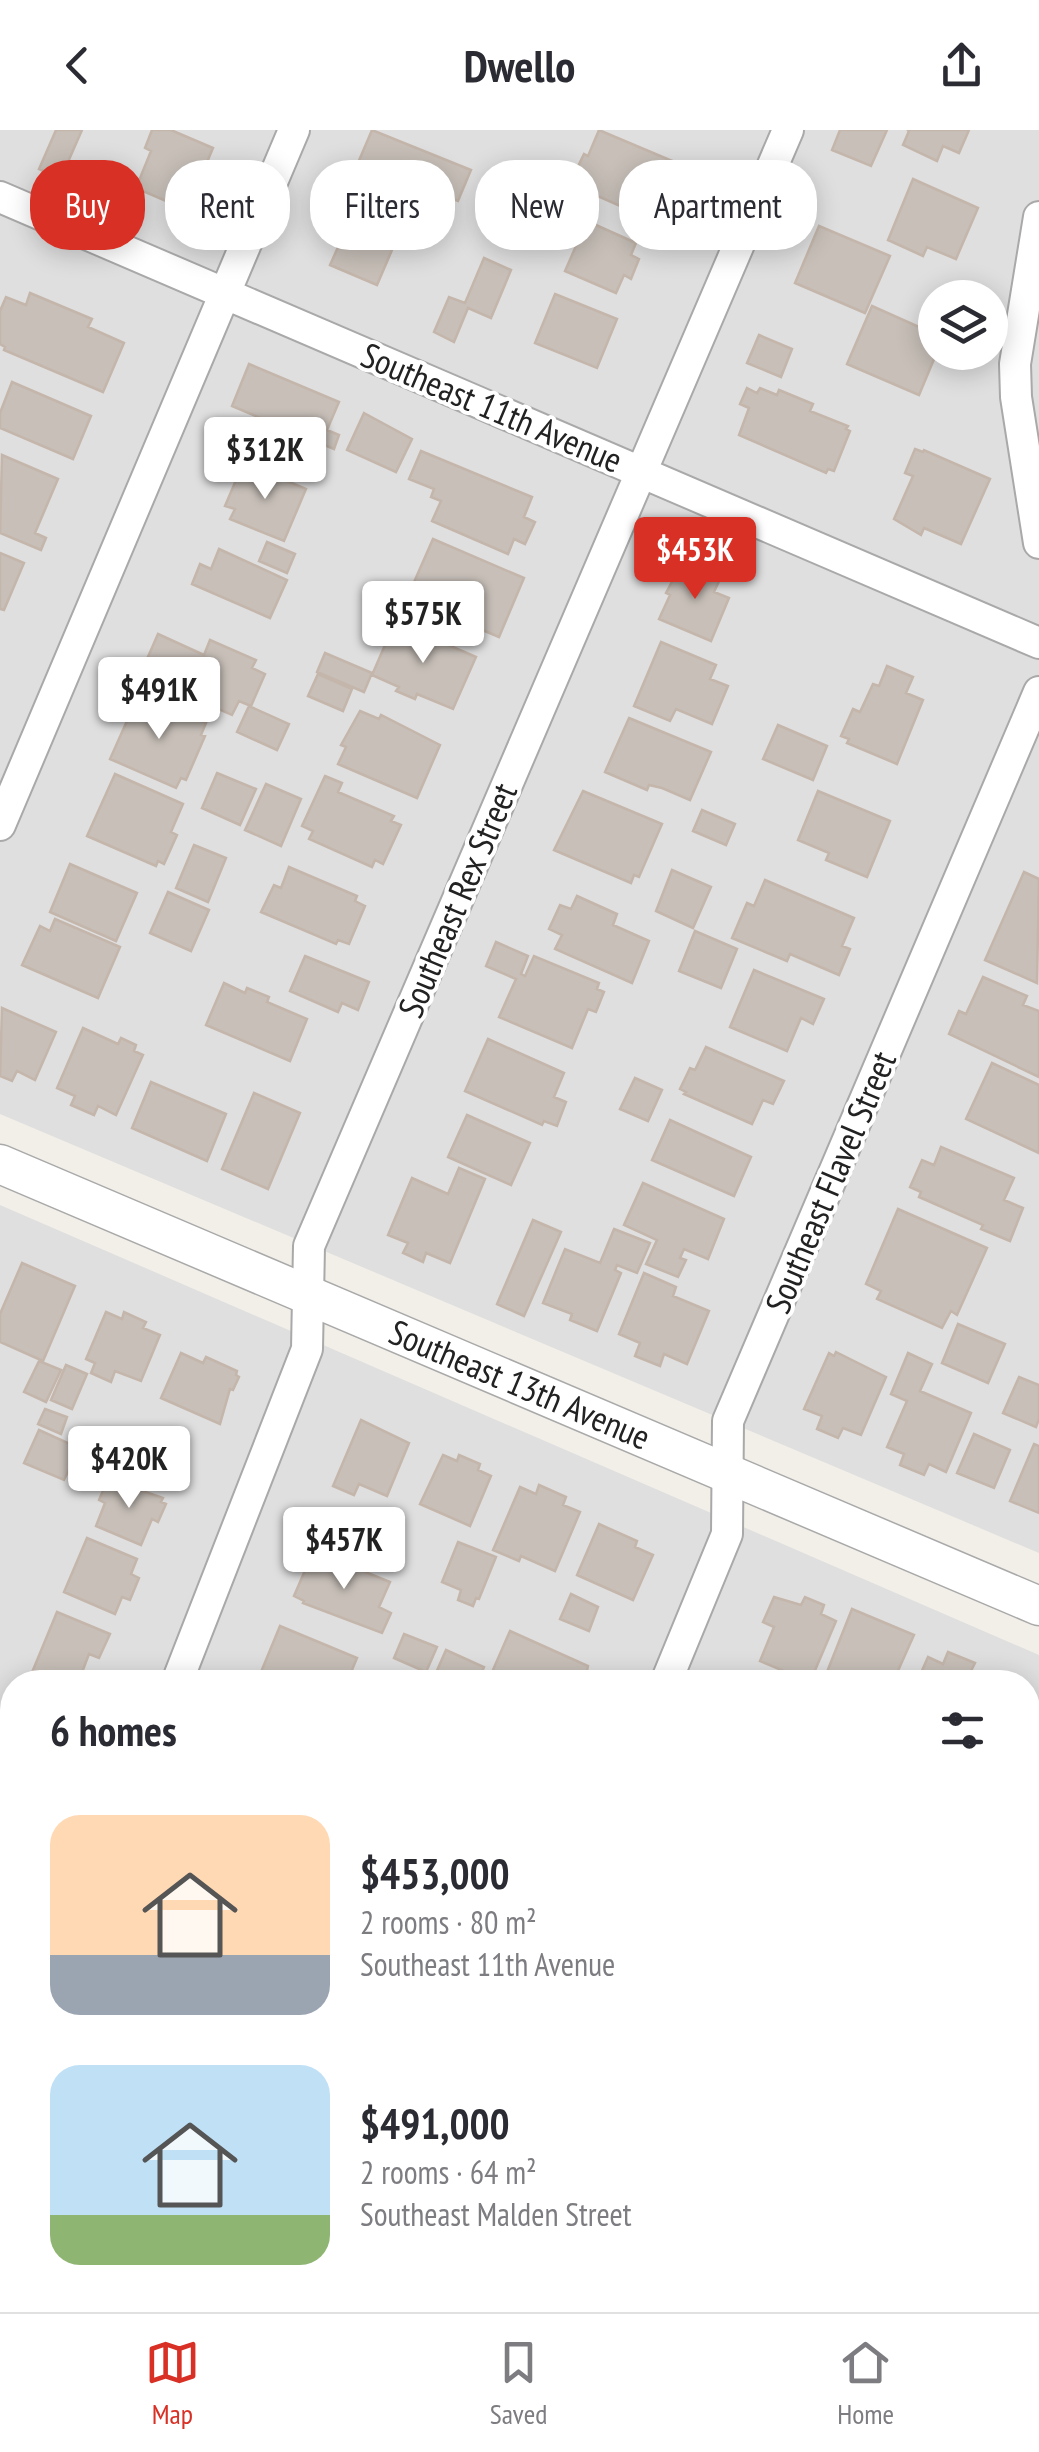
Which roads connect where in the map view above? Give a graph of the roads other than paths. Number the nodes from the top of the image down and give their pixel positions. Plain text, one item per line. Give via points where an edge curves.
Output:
1 (294, 130) edge
2 (788, 130) edge
3 (0, 197) edge
4 (1039, 218) edge
5 (224, 292) junction
6 (641, 472) junction
7 (1039, 543) edge
8 (1039, 644) edge
9 (1039, 692) edge
10 (0, 825) edge
11 (0, 1164) edge
12 (308, 1294) junction
13 (729, 1474) junction
14 (1039, 1606) edge
15 (181, 1670) edge
16 (671, 1670) edge

1 - 5 street
2 - 6 street, Southeast Rex Street
3 - 5 street, Southeast 11th Avenue
4 - 7 street via 1015,364
5 - 6 street, Southeast 11th Avenue
5 - 10 street
6 - 8 street, Southeast 11th Avenue
6 - 12 street, Southeast Rex Street via 308,1246
9 - 13 street, Southeast Flavel Street via 728,1421
11 - 12 street, Southeast 13th Avenue
12 - 13 street, Southeast 13th Avenue
12 - 15 street, Southeast Rex Street via 307,1349
13 - 14 street, Southeast 13th Avenue
13 - 16 street, Southeast Flavel Street via 728,1534

